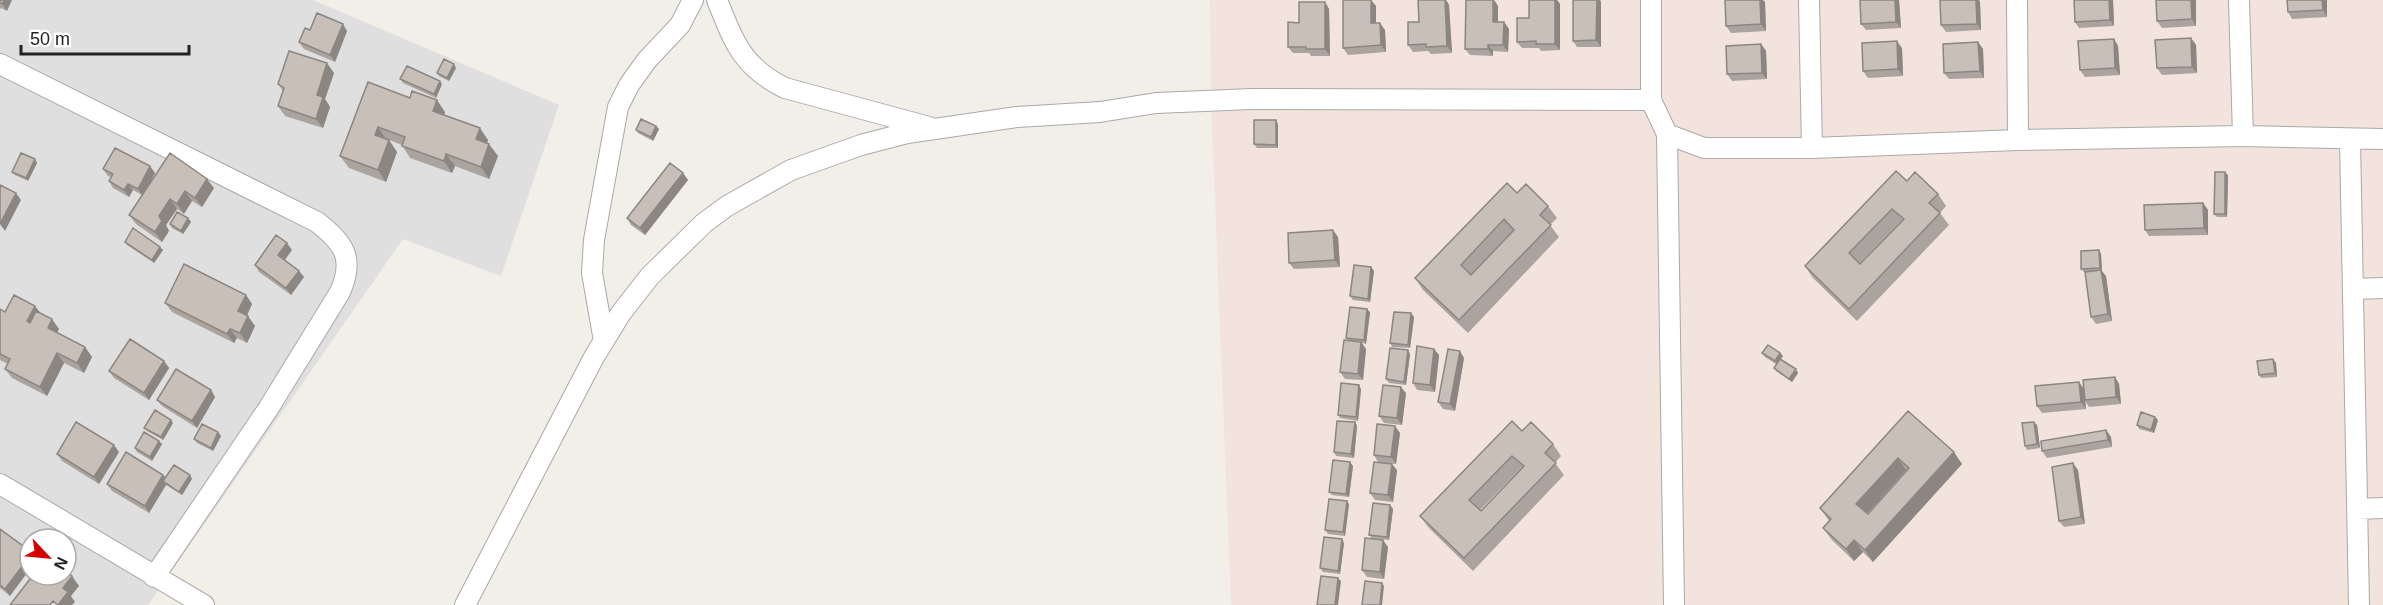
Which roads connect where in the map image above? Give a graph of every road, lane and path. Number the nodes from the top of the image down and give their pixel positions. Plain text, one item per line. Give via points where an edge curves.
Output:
1 (693, 0) edge
2 (717, 0) edge
3 (1651, 0) edge
4 (1809, 0) edge
5 (2017, 0) edge
6 (2239, 0) edge
7 (0, 64) edge
8 (1651, 100) junction
9 (934, 129) junction
10 (1667, 134) junction
11 (2243, 136) junction
12 (2383, 139) edge
13 (2018, 140) junction
14 (2350, 140) junction
15 (1812, 148) junction
16 (2383, 288) edge
17 (2353, 289) junction
18 (604, 341) junction
19 (0, 484) edge
20 (2383, 508) edge
21 (2357, 509) junction
22 (154, 577) junction
23 (204, 605) edge
24 (465, 605) edge
25 (1674, 605) edge
26 (2359, 605) edge

1 - 18 street via 680,25 628,85 618,107 594,240 592,273
2 - 9 street via 735,45 753,68 770,81
3 - 8 street
4 - 15 street
5 - 13 street
6 - 11 street
7 - 22 street via 317,222 336,237 348,266 340,292 268,409
8 - 9 street via 1252,99 1156,103
8 - 10 street
9 - 18 street via 861,145 791,170 727,206 650,276
10 - 15 street via 1704,148
10 - 25 street
11 - 13 street
11 - 14 street
12 - 14 street
13 - 15 street
14 - 17 street
16 - 17 street
17 - 21 street
18 - 24 street
19 - 22 street
20 - 21 street
21 - 26 street
22 - 23 street

